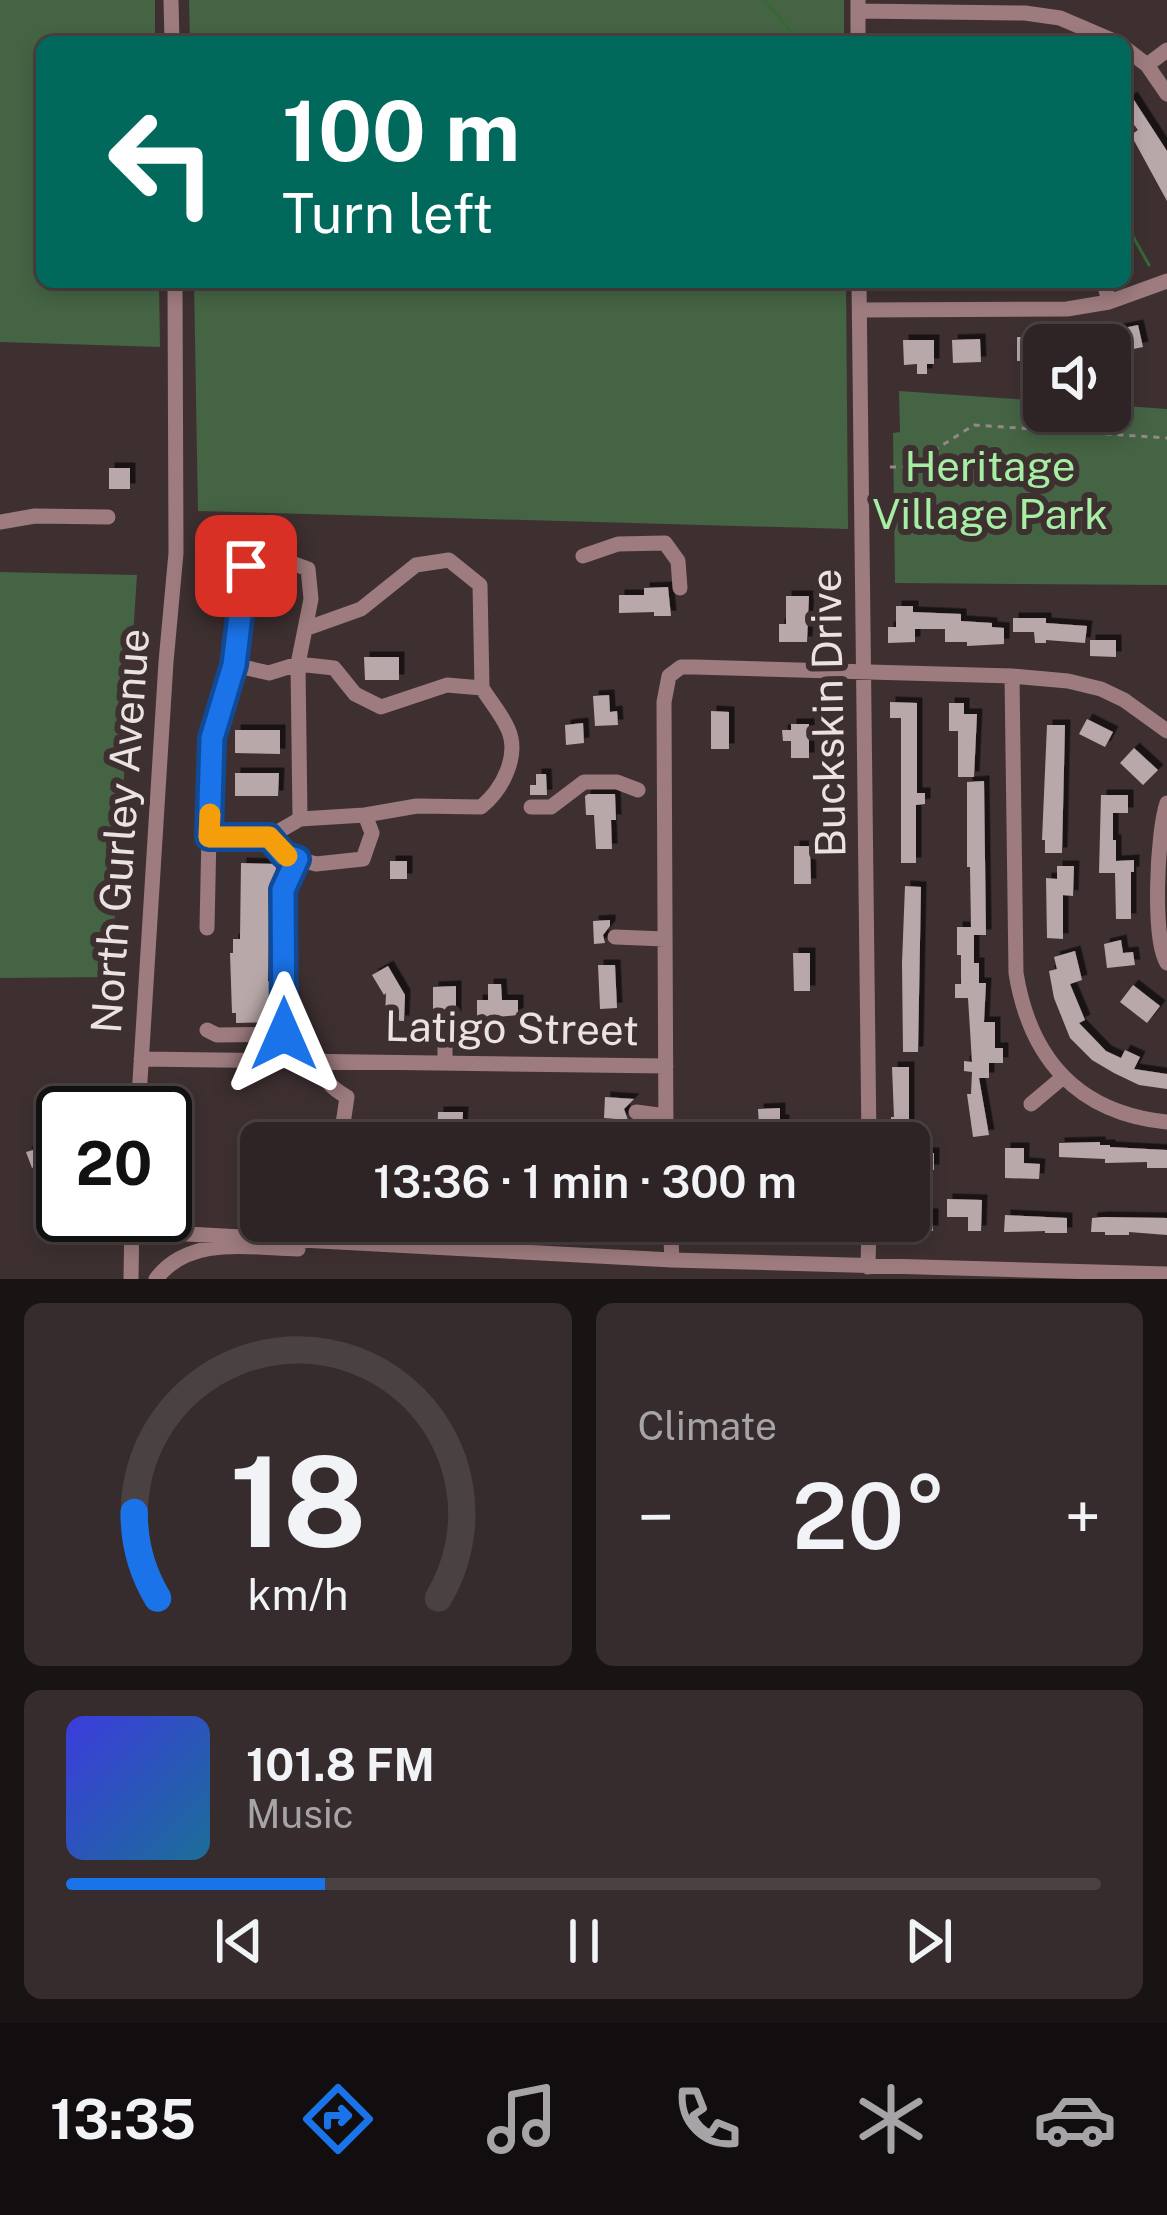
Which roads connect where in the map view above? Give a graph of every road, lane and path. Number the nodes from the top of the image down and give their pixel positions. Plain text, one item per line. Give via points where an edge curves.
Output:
1 (171, 0) edge
2 (858, 6) edge
3 (172, 36) edge
4 (1102, 36) edge
5 (1167, 50) edge
6 (1131, 53) edge
7 (1147, 65) junction
8 (1167, 94) edge
9 (1167, 281) edge
10 (175, 288) edge
11 (859, 288) edge
12 (1106, 288) edge
13 (1109, 302) junction
14 (860, 310) junction
15 (1167, 438) edge
16 (890, 467) dead end
17 (108, 517) dead end
18 (0, 522) edge
19 (583, 556) dead end
20 (680, 588) dead end
21 (305, 628) junction
22 (298, 664) junction
23 (234, 665) junction
24 (864, 671) junction
25 (1012, 676) junction
26 (482, 688) junction
27 (1167, 731) edge
28 (638, 790) dead end
29 (1167, 803) edge
30 (531, 807) dead end
31 (365, 815) junction
32 (300, 819) junction
33 (209, 837) junction
34 (269, 837) junction
35 (297, 859) junction
36 (207, 928) dead end
37 (615, 937) dead end
38 (665, 939) junction
39 (1167, 964) edge
40 (445, 1022) dead end
41 (207, 1030) dead end
42 (284, 1034) junction
43 (141, 1059) junction
44 (295, 1061) junction
45 (324, 1061) junction
46 (445, 1063) junction
47 (666, 1066) junction
48 (1062, 1078) junction
49 (140, 1086) edge
50 (1031, 1104) dead end
51 (636, 1112) dead end
52 (666, 1116) junction
53 (343, 1122) edge
54 (666, 1122) edge
55 (869, 1122) edge
56 (1167, 1122) edge
57 (192, 1228) edge
58 (132, 1242) edge
59 (671, 1242) edge
60 (869, 1242) edge
61 (411, 1245) junction
62 (672, 1260) junction
63 (868, 1267) junction
64 (1167, 1274) edge
65 (131, 1279) edge
66 (156, 1279) edge

1 - 3 street
2 - 4 street via 1025,13
5 - 7 street
6 - 7 street
7 - 8 street
9 - 13 street
10 - 43 street, North Gurley Avenue via 176,553
11 - 14 street, Buckskin Drive
12 - 13 street
13 - 14 street
14 - 24 street, Buckskin Drive
15 - 16 path via 974,425 908,466
17 - 18 street
19 - 20 street via 617,544 665,543 678,561
21 - 22 street
21 - 23 street via 308,569 281,559 246,566
21 - 26 street via 361,609 416,566 449,560 480,585
22 - 23 street via 268,673
22 - 26 street via 334,668 355,694 381,707 447,685
22 - 32 street
23 - 33 street via 212,738
24 - 25 street
24 - 38 street via 695,667 669,676
24 - 55 street, Buckskin Drive
25 - 27 street via 1101,689
25 - 48 street via 1016,973 1030,1027
26 - 31 street via 511,733 495,796 481,807
28 - 30 street via 584,782 551,807
29 - 39 street via 1159,835 1159,939
31 - 32 street
31 - 35 street via 372,833 363,860
32 - 34 street
33 - 34 street
33 - 36 street
34 - 35 street
35 - 42 street via 283,890
37 - 38 street
38 - 47 street
40 - 46 street
41 - 42 street
42 - 44 street
43 - 44 street, Latigo Street
43 - 49 street, North Gurley Avenue
44 - 45 street, Latigo Street
45 - 46 street, Latigo Street
45 - 53 street via 330,1088 347,1097
46 - 47 street, Latigo Street
47 - 52 street
48 - 50 street
48 - 56 street via 1112,1108
51 - 52 street
52 - 54 street
57 - 61 street
58 - 65 street
59 - 62 street
60 - 63 street
61 - 62 street
61 - 66 street via 364,1252 222,1246 189,1253
62 - 63 street
63 - 64 street

